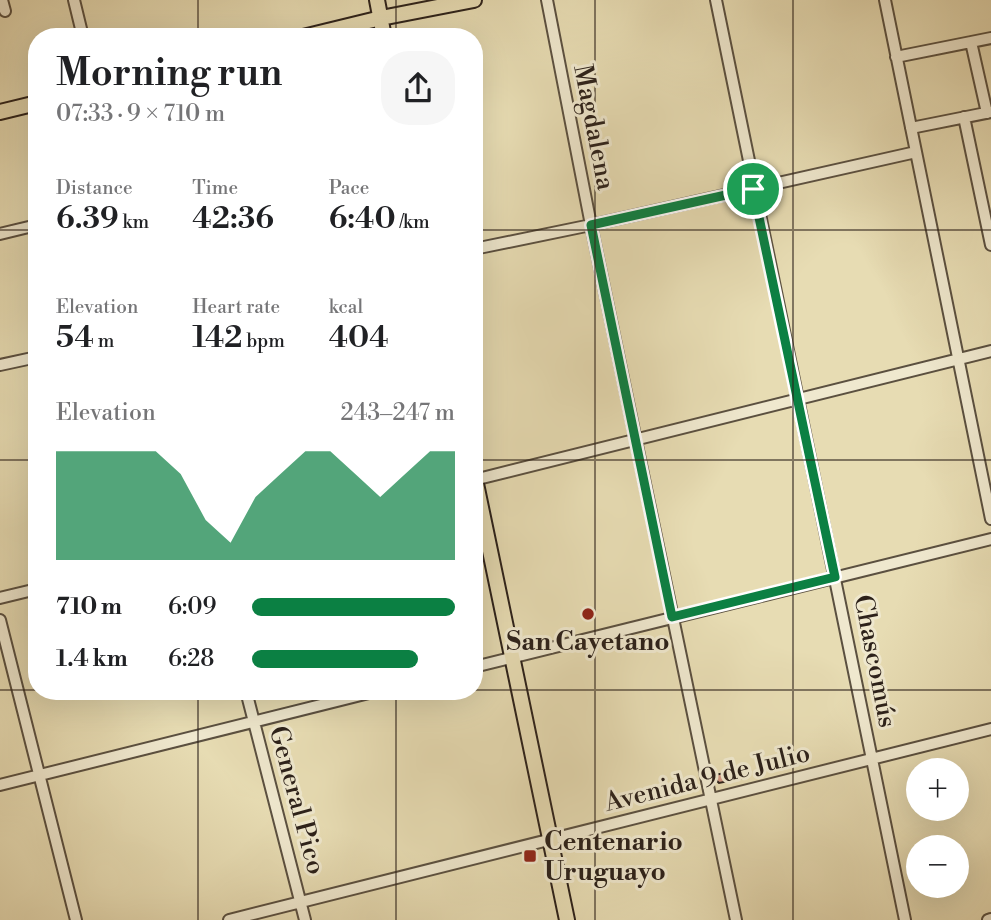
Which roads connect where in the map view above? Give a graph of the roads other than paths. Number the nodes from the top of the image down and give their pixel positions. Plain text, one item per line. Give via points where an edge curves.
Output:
1 (74, 0) edge
2 (377, 0) edge
3 (474, 0) edge
4 (547, 0) edge
5 (716, 0) edge
6 (885, 0) edge
7 (381, 18) junction
8 (81, 28) edge
9 (340, 28) edge
10 (383, 28) edge
11 (991, 38) edge
12 (971, 42) junction
13 (896, 57) junction
14 (28, 105) edge
15 (0, 112) edge
16 (989, 112) edge
17 (964, 117) junction
18 (911, 128) junction
19 (916, 152) junction
20 (753, 189) junction
21 (591, 225) junction
22 (28, 227) edge
23 (0, 234) edge
24 (483, 246) edge
25 (991, 246) edge
26 (991, 351) edge
27 (28, 359) edge
28 (958, 359) junction
29 (0, 365) edge
30 (797, 398) junction
31 (636, 438) junction
32 (483, 476) edge
33 (483, 516) edge
34 (991, 519) edge
35 (991, 538) edge
36 (835, 577) junction
37 (28, 591) edge
38 (0, 598) edge
39 (672, 617) junction
40 (0, 620) edge
41 (513, 658) junction
42 (483, 665) edge
43 (248, 700) edge
44 (340, 700) edge
45 (254, 721) junction
46 (991, 729) edge
47 (872, 759) junction
48 (40, 775) junction
49 (0, 785) edge
50 (712, 800) junction
51 (551, 839) junction
52 (301, 902) junction
53 (76, 920) edge
54 (229, 920) edge
55 (305, 920) edge
56 (567, 920) edge
57 (736, 920) edge
58 (905, 920) edge

1 - 8 street
2 - 7 main road
3 - 7 main road
4 - 21 street, Magdalena
5 - 20 street, Chascomús
6 - 13 street
7 - 9 main road
7 - 10 main road
11 - 12 street
12 - 13 street
12 - 16 street
13 - 18 street
14 - 15 main road
16 - 17 street
17 - 18 street
17 - 25 street
18 - 19 street
19 - 20 street
19 - 28 street
20 - 21 street
20 - 30 street, Chascomús
21 - 24 street
21 - 31 street, Magdalena
22 - 23 street
26 - 28 street
27 - 29 street
28 - 30 street
28 - 34 street
30 - 31 street
30 - 36 street, Chascomús
31 - 32 street
31 - 39 street, Magdalena
33 - 41 main road
35 - 36 street
36 - 39 street
36 - 47 street, Chascomús
37 - 38 street
39 - 41 street
39 - 50 street, Magdalena
40 - 48 street
41 - 42 street
41 - 51 main road
43 - 45 street, General Pico
44 - 45 street
45 - 48 street
45 - 52 street, General Pico
46 - 47 street, Avenida 9 de Julio
47 - 50 street, Avenida 9 de Julio
47 - 58 street, Chascomús
48 - 49 street
48 - 53 street
50 - 51 street, Avenida 9 de Julio
50 - 57 street, Magdalena
51 - 52 street, Avenida 9 de Julio
51 - 56 main road
52 - 54 street, Avenida 9 de Julio
52 - 55 street, General Pico

